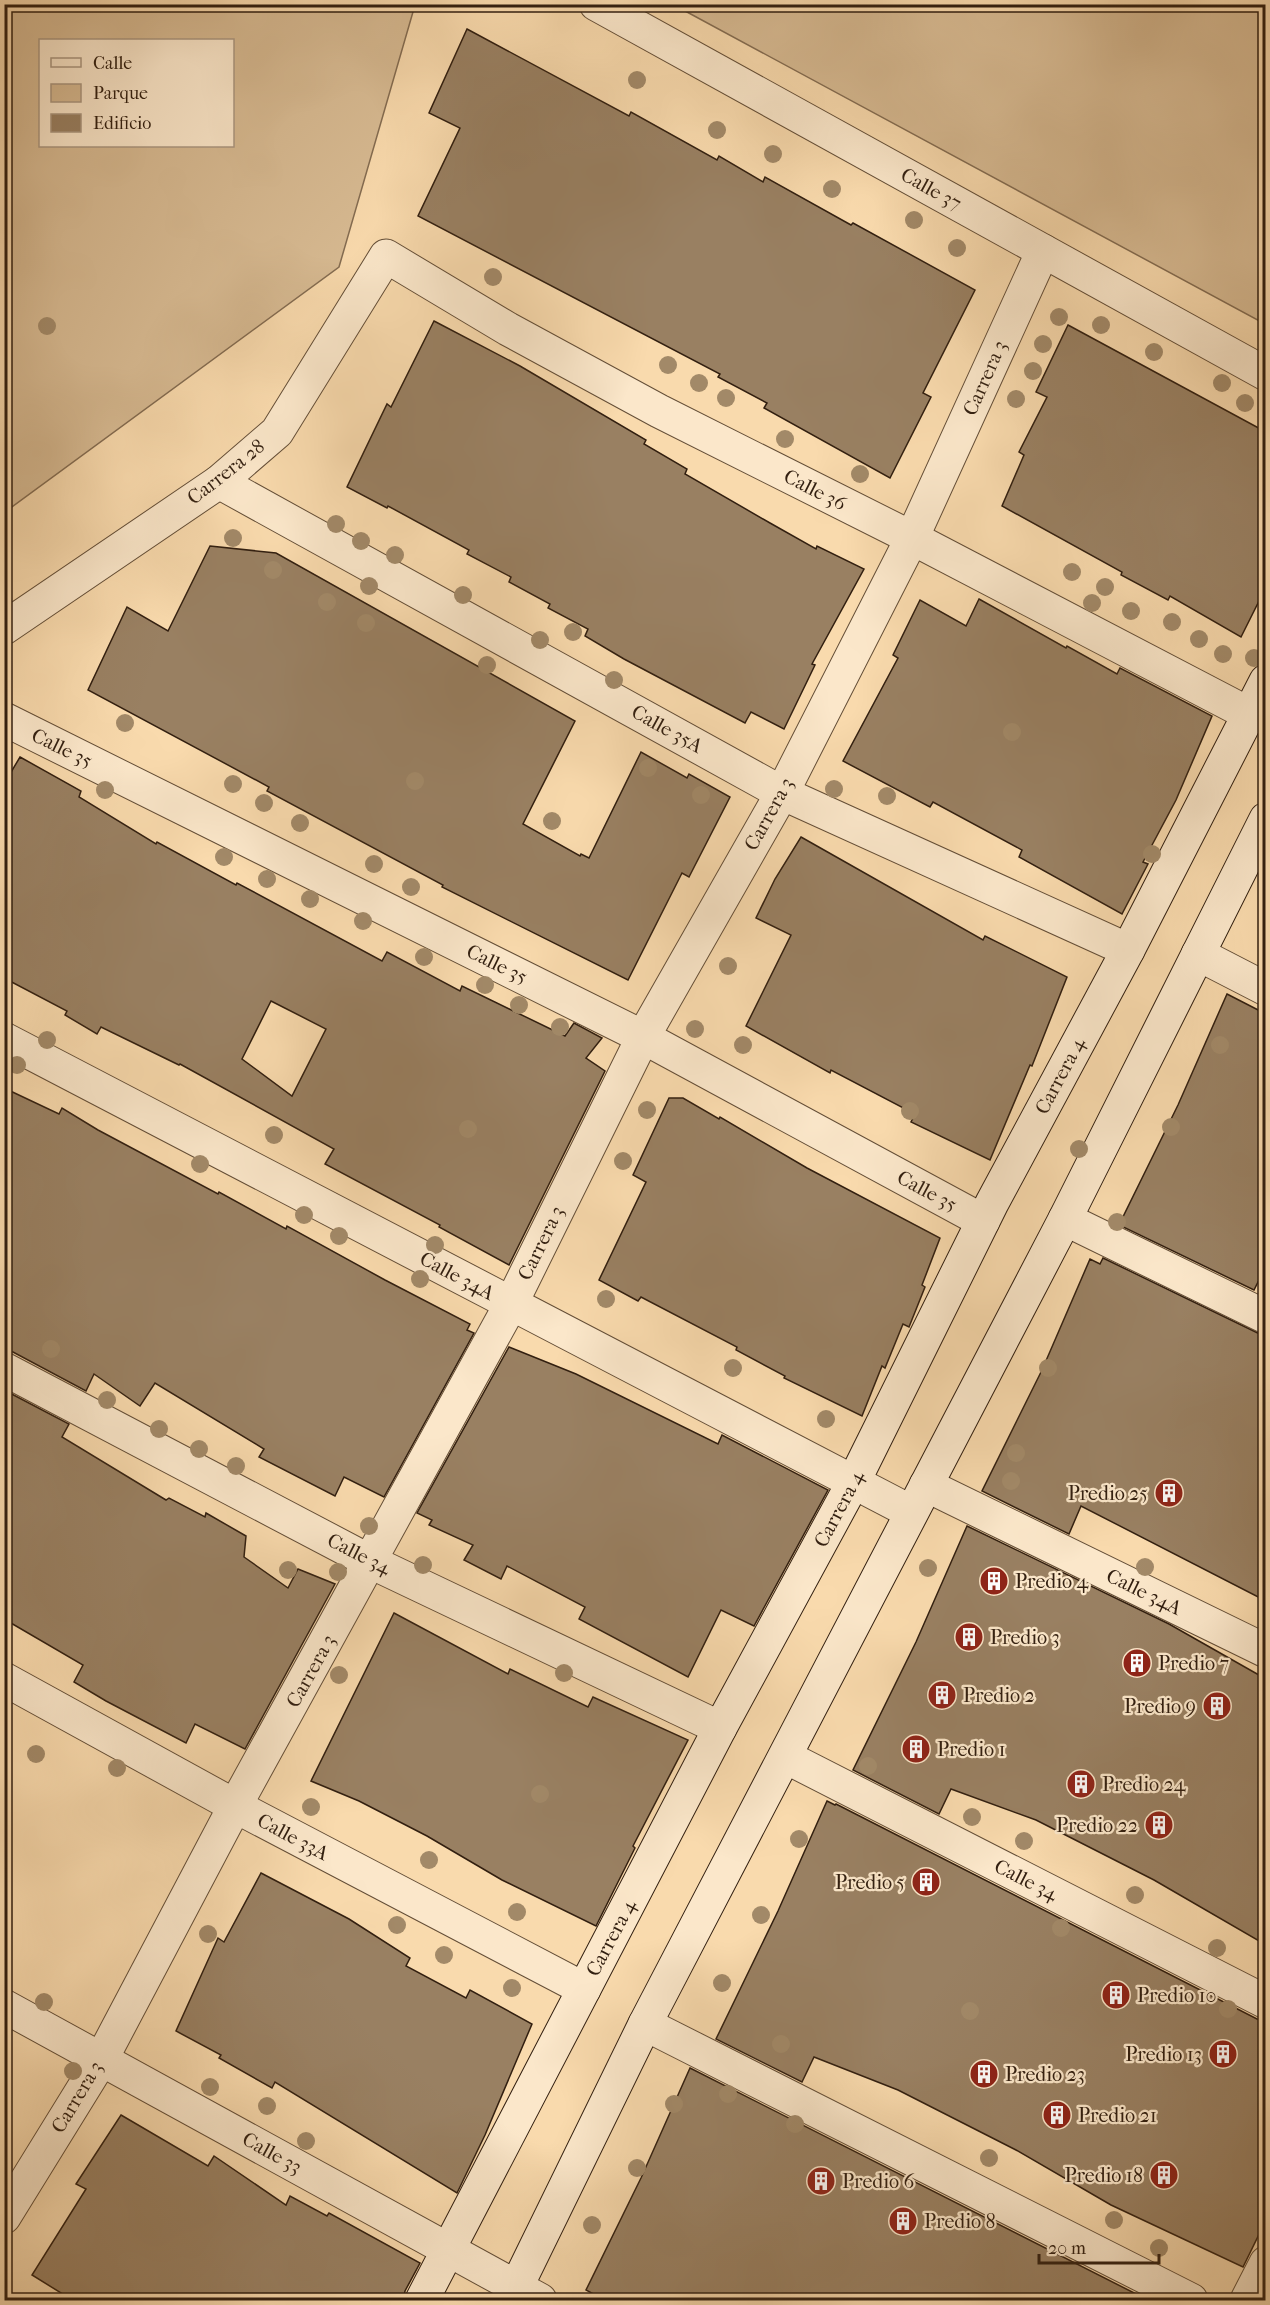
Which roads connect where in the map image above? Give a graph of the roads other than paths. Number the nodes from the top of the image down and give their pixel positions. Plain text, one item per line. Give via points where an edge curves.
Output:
1 (596, 4) edge
2 (1042, 251) junction
3 (386, 256) joint
4 (1266, 374) edge
5 (219, 482) junction
6 (912, 538) junction
7 (4, 628) edge
8 (1266, 681) edge
9 (1249, 714) junction
10 (4, 719) edge
11 (782, 793) junction
12 (1266, 819) edge
13 (1128, 950) junction
14 (1198, 954) junction
15 (1266, 989) edge
16 (643, 1037) junction
17 (4, 1039) edge
18 (1065, 1219) junction
19 (983, 1221) junction
20 (511, 1304) junction
21 (1266, 1317) edge
22 (4, 1369) edge
23 (854, 1481) junction
24 (919, 1498) junction
25 (371, 1562) junction
26 (1266, 1651) edge
27 (4, 1679) edge
28 (720, 1728) junction
29 (786, 1757) junction
30 (235, 1806) junction
31 (584, 1989) junction
32 (1266, 2002) edge
33 (4, 2006) edge
34 (645, 2024) junction
35 (100, 2060) junction
36 (4, 2217) edge
37 (447, 2249) junction
38 (1266, 2263) edge
39 (522, 2297) edge
40 (422, 2301) edge
41 (1191, 2301) edge
42 (1246, 2301) edge

1 - 2 street, Calle 37
2 - 4 street, Calle 37
2 - 6 street, Carrera 3
3 - 5 street, Carrera 28 via 277,432
3 - 6 street, Calle 36 via 508,329 659,411
5 - 7 street, Carrera 28
5 - 11 street, Calle 35A
6 - 9 street, Calle 36
6 - 11 street, Carrera 3
8 - 9 street, Carrera 4
9 - 13 street, Carrera 4
10 - 16 street, Calle 35
11 - 13 street, Calle 35A
11 - 16 street, Carrera 3
12 - 14 street
13 - 19 street, Carrera 4
14 - 15 street
14 - 18 street
16 - 19 street, Calle 35
16 - 20 street, Carrera 3
17 - 20 street, Calle 34A
18 - 21 street
18 - 24 street
19 - 23 street, Carrera 4
20 - 23 street, Calle 34A
20 - 25 street, Carrera 3
22 - 25 street, Calle 34
23 - 24 street, Calle 34A
23 - 28 street, Carrera 4
24 - 26 street, Calle 34A
24 - 29 street
25 - 28 street, Calle 34
25 - 30 street, Carrera 3
27 - 30 street, Calle 33A
28 - 31 street, Carrera 4
29 - 32 street, Calle 34
29 - 34 street
30 - 31 street, Calle 33A
30 - 35 street, Carrera 3
31 - 37 street, Carrera 4
33 - 35 street, Calle 33
34 - 39 street
34 - 41 street
35 - 36 street, Carrera 3
35 - 37 street, Calle 33
37 - 39 street, Calle 33
37 - 40 street, Carrera 4
38 - 42 street

